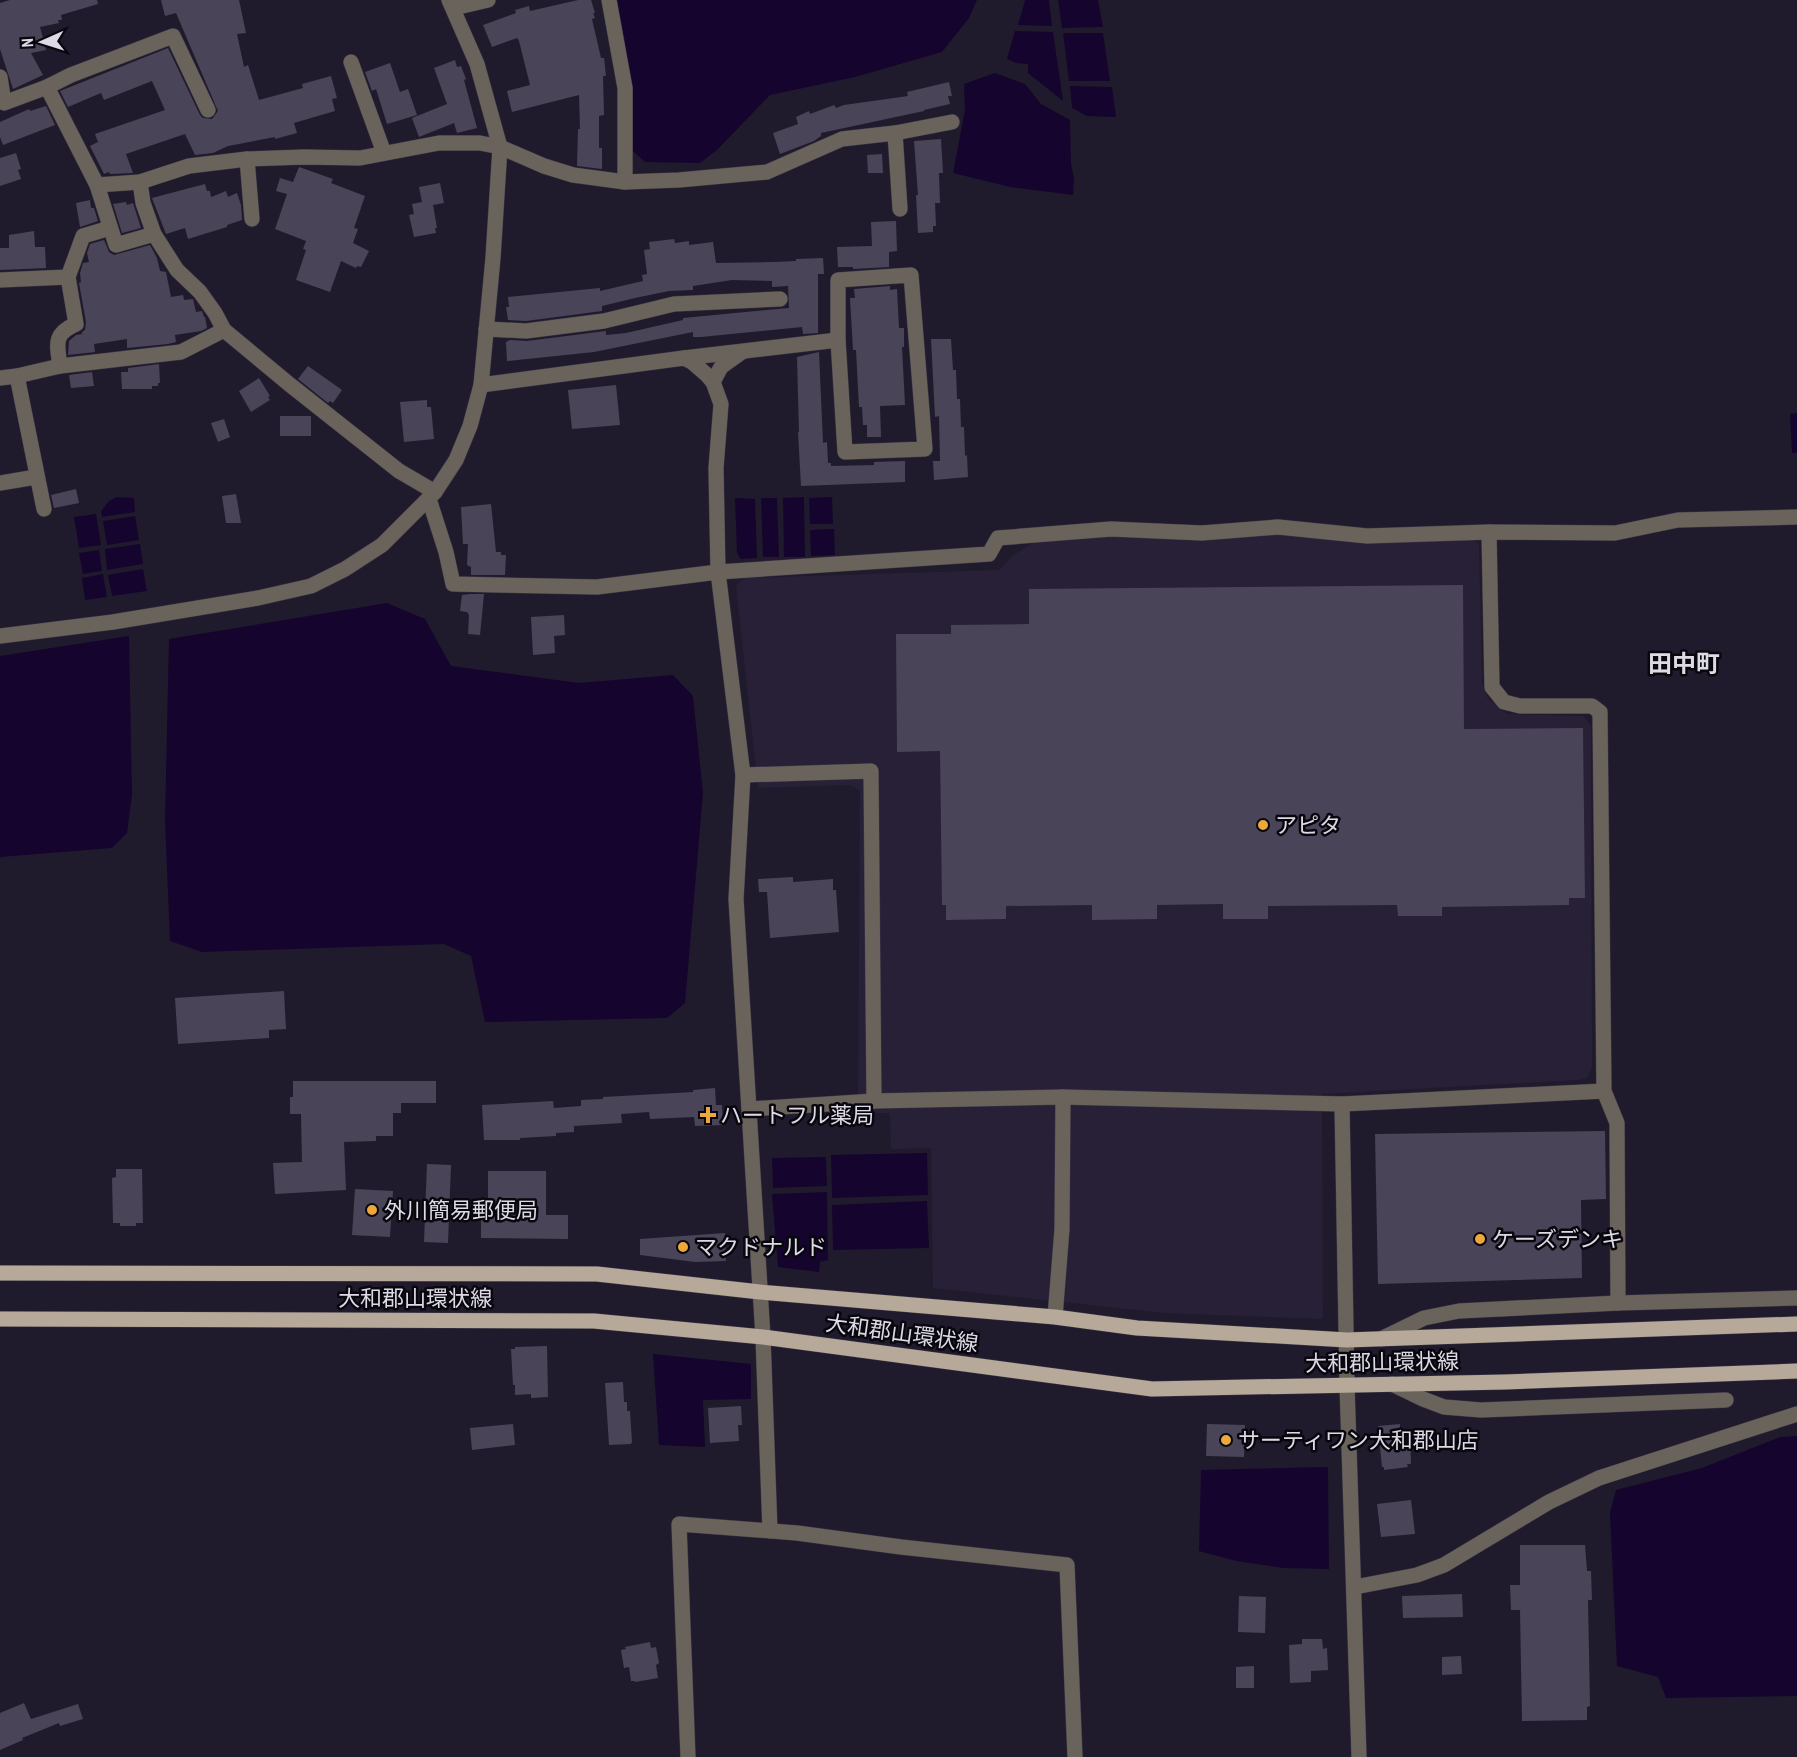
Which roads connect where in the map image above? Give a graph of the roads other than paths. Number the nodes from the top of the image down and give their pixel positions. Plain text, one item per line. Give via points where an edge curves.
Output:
1 (488, 0) edge
2 (609, 0) edge
3 (452, 4) edge
4 (351, 62) dead end
5 (0, 77) edge
6 (47, 87) junction
7 (2, 104) edge
8 (208, 110) dead end
9 (952, 122) dead end
10 (895, 133) junction
11 (501, 147) junction
12 (384, 153) junction
13 (247, 159) junction
14 (140, 182) junction
15 (625, 182) junction
16 (97, 185) junction
17 (900, 210) dead end
18 (252, 219) dead end
19 (110, 228) junction
20 (154, 234) junction
21 (68, 277) junction
22 (0, 280) edge
23 (780, 299) dead end
24 (486, 329) junction
25 (224, 330) junction
26 (838, 340) junction
27 (742, 352) junction
28 (684, 358) junction
29 (60, 366) junction
30 (17, 376) junction
31 (0, 378) edge
32 (713, 382) junction
33 (481, 385) junction
34 (36, 477) junction
35 (0, 483) edge
36 (432, 496) junction
37 (44, 509) dead end
38 (1797, 517) edge
39 (1489, 532) junction
40 (718, 572) junction
41 (0, 636) edge
42 (743, 775) junction
43 (1604, 1091) junction
44 (1063, 1097) junction
45 (874, 1101) junction
46 (1342, 1104) junction
47 (750, 1109) junction
48 (0, 1273) edge
49 (760, 1292) junction
50 (1797, 1298) edge
51 (1618, 1303) junction
52 (1055, 1317) junction
53 (0, 1319) edge
54 (1797, 1324) edge
55 (763, 1337) junction
56 (1380, 1339) junction
57 (1347, 1340) junction
58 (1797, 1371) edge
59 (1392, 1384) junction
60 (1347, 1385) junction
61 (1726, 1400) dead end
62 (1797, 1414) edge
63 (770, 1531) junction
64 (1355, 1587) junction
65 (688, 1757) edge
66 (1075, 1757) edge
67 (1359, 1757) edge

1 - 3 street
2 - 15 street via 625,88
3 - 11 street via 477,64
4 - 12 street
5 - 7 street
6 - 7 street
6 - 8 street via 173,36
6 - 16 street
9 - 10 street
10 - 15 street via 842,139 767,172
10 - 17 street
11 - 12 street via 439,143
11 - 15 street via 544,166
11 - 24 street
12 - 13 street via 360,158
13 - 14 street via 189,166
13 - 18 street
14 - 16 street
14 - 20 street
16 - 19 street
19 - 20 street via 116,245
19 - 21 street via 83,236
20 - 25 street
21 - 22 street
21 - 29 street via 76,324 63,330 57,342
23 - 24 street via 674,304 604,321 526,331
24 - 33 street
25 - 29 street via 181,352
25 - 36 street
26 - 26 street via 845,452 925,448 911,275 838,280
26 - 27 street
27 - 28 street
27 - 32 street via 722,368
28 - 32 street
28 - 33 street
29 - 30 street
30 - 31 street
30 - 34 street
32 - 40 street via 721,404 716,468
33 - 36 street via 456,460
34 - 35 street
34 - 37 street
36 - 40 street via 453,584 597,587
36 - 41 street via 382,545 311,585 258,598 124,620
38 - 39 street via 1678,520 1615,533
39 - 40 street via 1367,536 1278,527 1202,533 1111,529 998,538 989,554
39 - 43 street via 1492,687 1504,702 1520,706 1592,706 1600,711
40 - 42 street
42 - 45 street via 871,771
42 - 47 street via 736,899
43 - 46 street
43 - 51 street via 1617,1123
44 - 45 street
44 - 46 street
44 - 52 street via 1062,1229
45 - 47 street
46 - 57 street
47 - 49 street
48 - 49 main road, 大和郡山環状線 via 597,1274
49 - 52 main road, 大和郡山環状線
49 - 55 street
50 - 51 street
51 - 56 street via 1459,1311 1424,1318
52 - 57 main road, 大和郡山環状線 via 1137,1328
53 - 55 main road, 大和郡山環状線 via 594,1321
54 - 56 main road, 大和郡山環状線
55 - 60 main road, 大和郡山環状線 via 1152,1389
55 - 63 street
56 - 57 main road, 大和郡山環状線
57 - 60 street
58 - 59 main road, 大和郡山環状線
59 - 60 main road, 大和郡山環状線
59 - 61 street via 1444,1407 1481,1410
60 - 64 street
62 - 64 street via 1599,1478 1549,1502 1444,1566
63 - 65 street via 679,1524
63 - 66 street via 1067,1565
64 - 67 street

